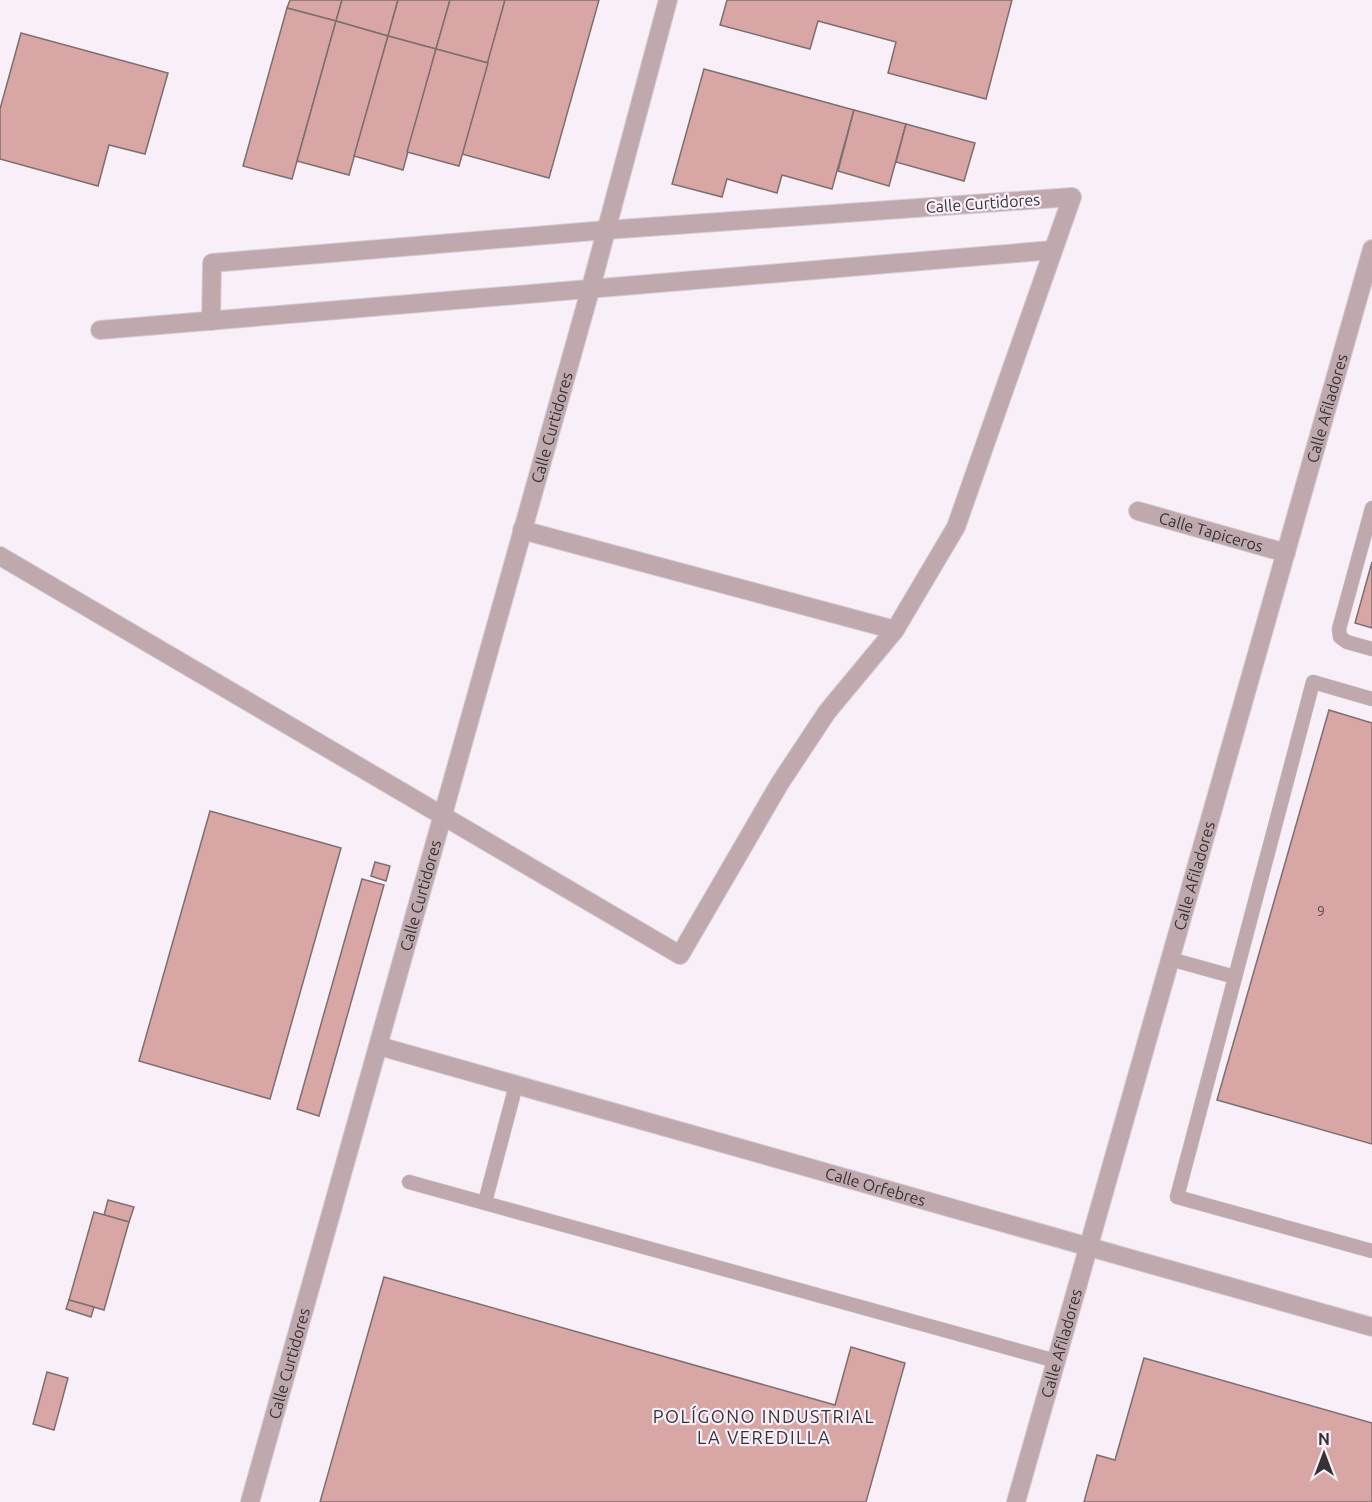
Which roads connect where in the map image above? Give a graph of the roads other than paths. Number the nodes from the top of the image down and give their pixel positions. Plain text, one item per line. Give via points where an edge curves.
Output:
1 (668, 0) edge
2 (606, 230) junction
3 (1372, 249) edge
4 (1053, 250) junction
5 (591, 287) junction
6 (211, 321) junction
7 (100, 330) dead end
8 (1372, 508) edge
9 (1138, 511) dead end
10 (522, 530) junction
11 (1286, 554) junction
12 (0, 556) edge
13 (895, 630) junction
14 (1372, 649) edge
15 (1372, 699) edge
16 (444, 816) junction
17 (1170, 959) junction
18 (1235, 977) junction
19 (379, 1046) junction
20 (516, 1085) junction
21 (409, 1182) dead end
22 (485, 1202) junction
23 (1089, 1247) junction
24 (1372, 1251) edge
25 (1372, 1327) edge
26 (1056, 1361) junction
27 (250, 1502) edge
28 (1016, 1502) edge

1 - 2 street, Calle Curtidores
2 - 4 street, Calle Curtidores via 1072,197
2 - 5 street, Calle Curtidores
2 - 6 street, Calle Curtidores via 213,263
3 - 11 street, Calle Afiladores
4 - 5 street
4 - 13 street via 956,527
5 - 6 street
5 - 10 street, Calle Curtidores
6 - 7 street
8 - 14 lane via 1339,629 1347,642
9 - 11 street, Calle Tapiceros
10 - 13 street
10 - 16 street, Calle Curtidores
11 - 17 street, Calle Afiladores
12 - 16 street
13 - 16 street via 827,712 780,783 680,955
15 - 18 lane via 1313,682
16 - 19 street, Calle Curtidores
17 - 18 lane
17 - 23 street, Calle Afiladores
18 - 24 lane via 1177,1197
19 - 20 street, Calle Orfebres
19 - 27 street, Calle Curtidores
20 - 22 lane
20 - 23 street, Calle Orfebres
21 - 22 lane
22 - 26 lane
23 - 25 street, Calle Orfebres
23 - 26 street, Calle Afiladores
26 - 28 street, Calle Afiladores

